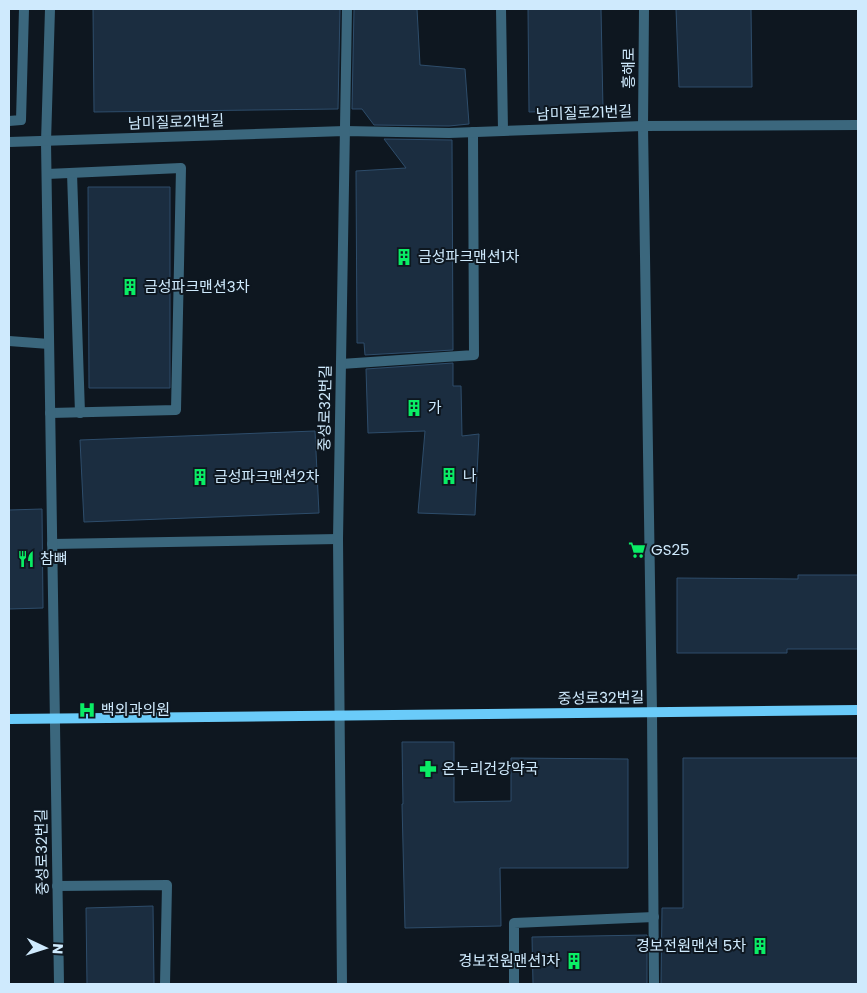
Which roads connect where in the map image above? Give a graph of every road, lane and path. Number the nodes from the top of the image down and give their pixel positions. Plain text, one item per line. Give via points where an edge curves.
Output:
1 (24, 9) edge
2 (50, 9) edge
3 (347, 9) edge
4 (501, 9) edge
5 (644, 9) edge
6 (9, 121) edge
7 (643, 126) junction
8 (858, 126) edge
9 (345, 131) junction
10 (503, 131) junction
11 (473, 132) junction
12 (9, 142) edge
13 (46, 142) junction
14 (72, 173) junction
15 (47, 174) junction
16 (646, 286) joint
17 (9, 341) edge
18 (49, 344) junction
19 (341, 364) junction
20 (50, 413) junction
21 (80, 413) junction
22 (338, 539) junction
23 (52, 544) junction
24 (858, 710) edge
25 (652, 712) junction
26 (341, 716) junction
27 (54, 718) junction
28 (9, 719) edge
29 (57, 886) junction
30 (654, 917) junction
31 (59, 984) edge
32 (165, 984) edge
33 (342, 984) edge
34 (514, 984) edge
35 (654, 984) edge

1 - 6 street via 21,120
2 - 13 street, 중성로32번길
3 - 9 street
4 - 10 street
5 - 7 street, 흥해로
7 - 8 street, 남미질로21번길
7 - 10 street, 남미질로21번길
7 - 16 street, 남미질로21번길
9 - 11 street, 남미질로21번길
9 - 13 street, 남미질로21번길
9 - 19 street, 중성로32번길
10 - 11 street, 남미질로21번길
11 - 19 street via 474,355
12 - 13 street, 남미질로21번길
13 - 15 street, 중성로32번길
14 - 15 street
14 - 21 street
14 - 21 street via 181,168 176,410
15 - 18 street, 중성로32번길
16 - 25 street, 중성로32번길
17 - 18 street
18 - 20 street, 중성로32번길
19 - 22 street, 중성로32번길
20 - 21 street
20 - 23 street, 중성로32번길
22 - 23 street
22 - 26 street, 중성로32번길
23 - 27 street, 중성로32번길
24 - 25 street, 중성로32번길
25 - 26 street, 중성로32번길
25 - 30 street
26 - 27 street, 중성로32번길
26 - 33 street, 중성로32번길
27 - 28 street, 중성로32번길
27 - 29 street, 중성로32번길
29 - 31 street, 중성로32번길
29 - 32 street via 167,885
30 - 34 street via 514,923
30 - 35 street

